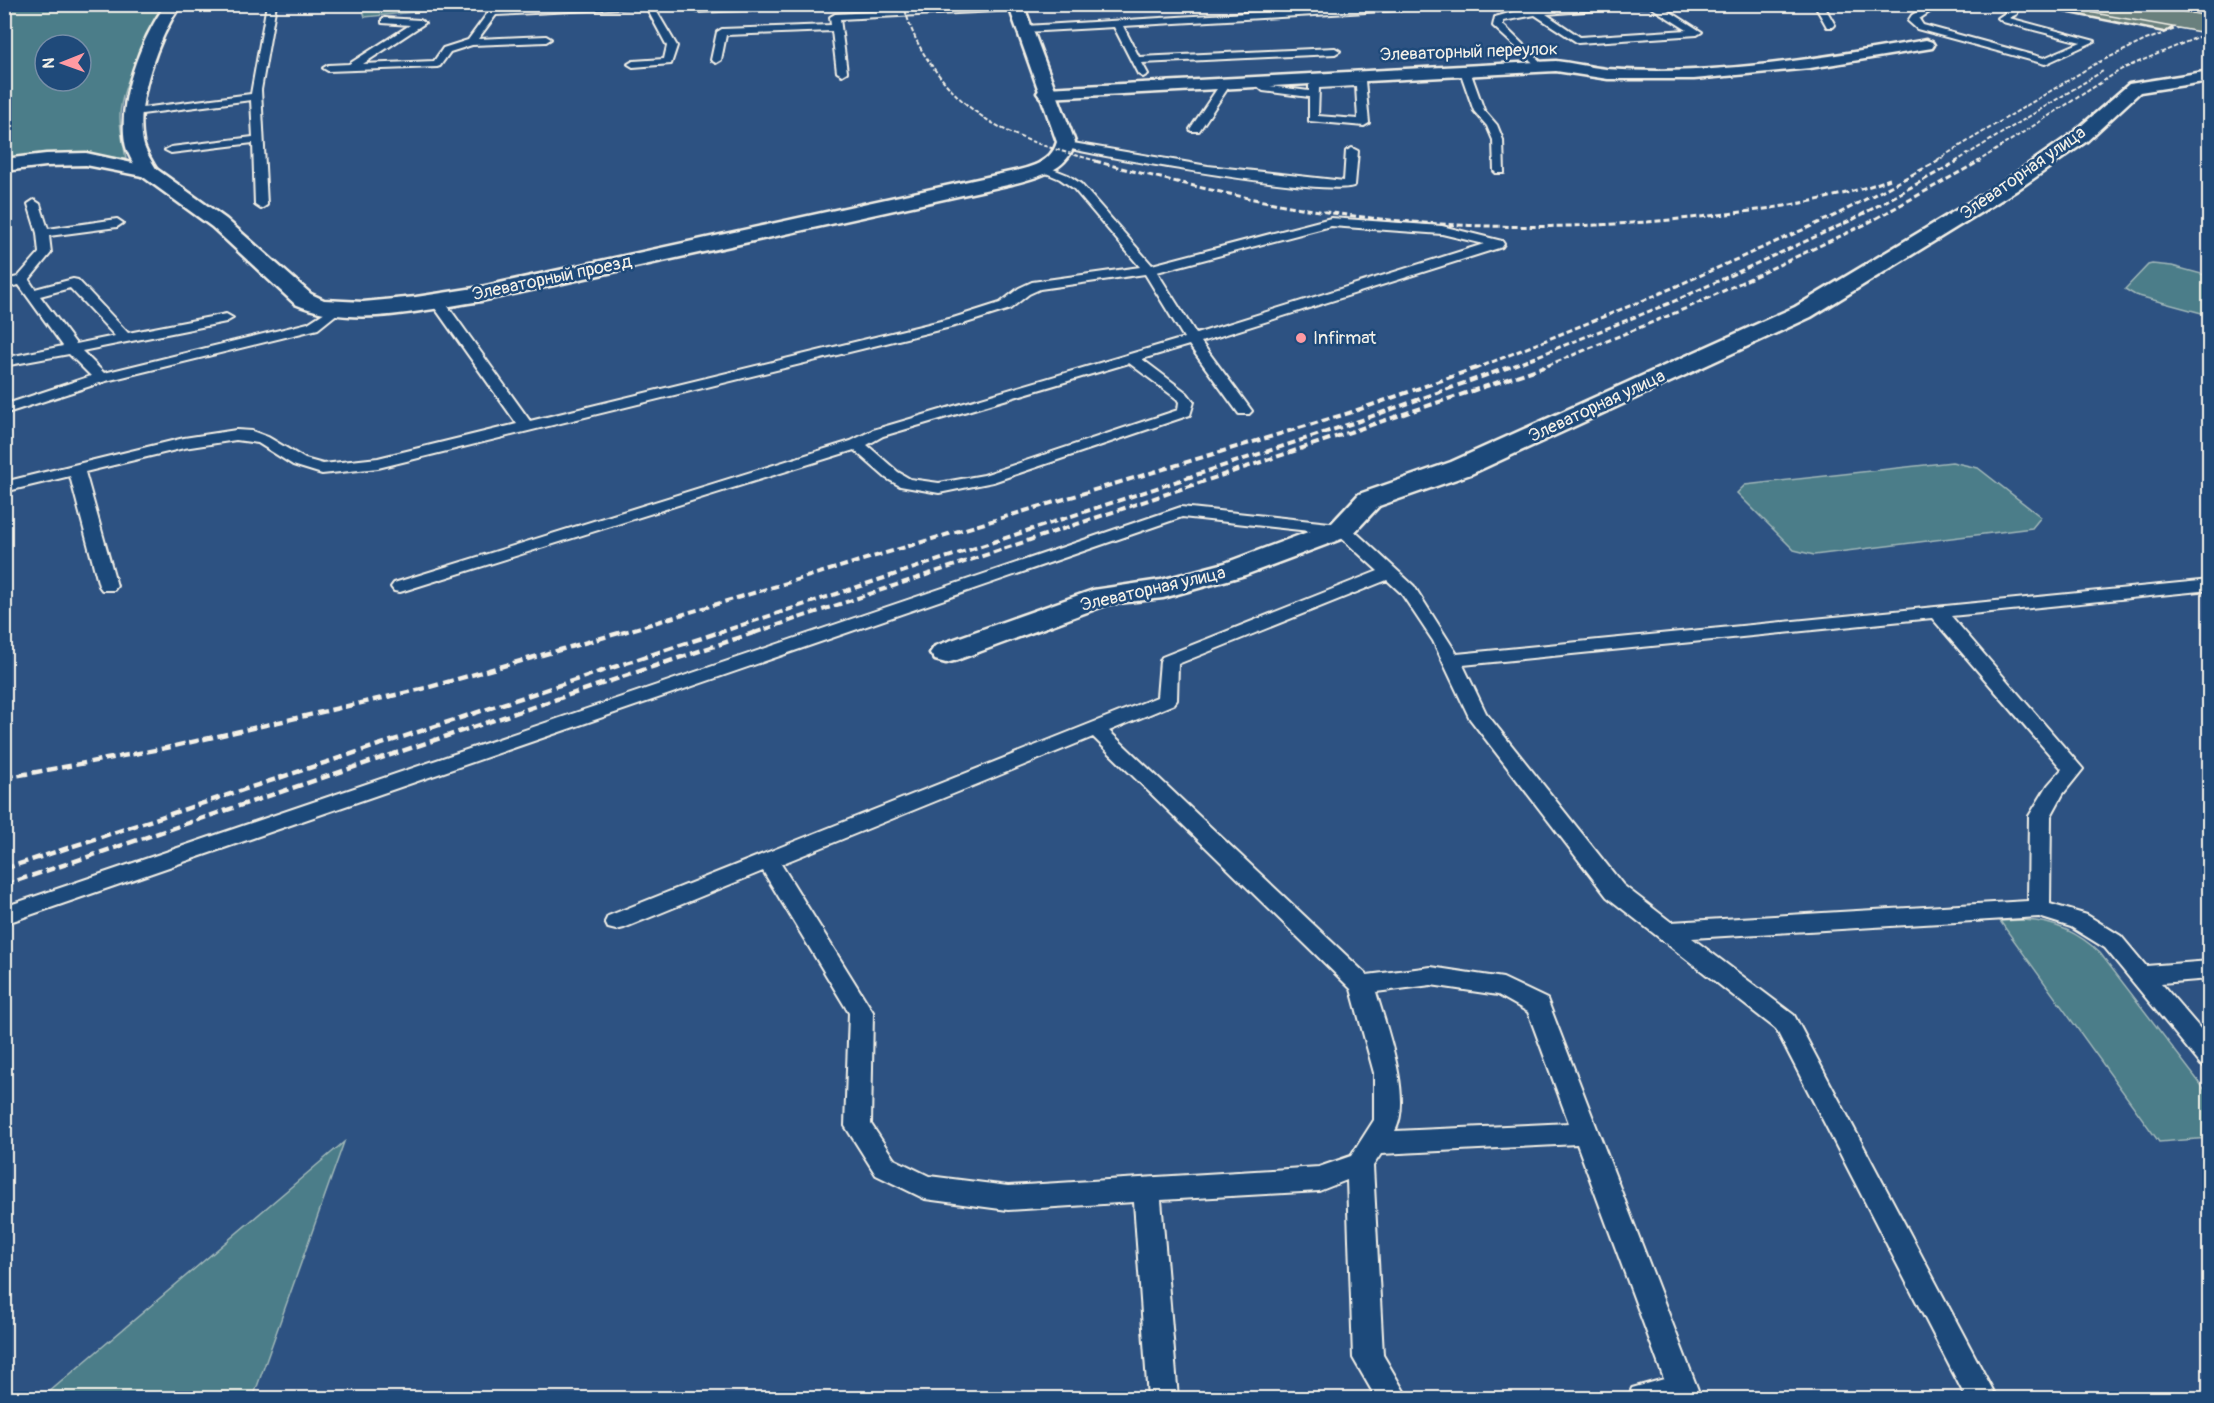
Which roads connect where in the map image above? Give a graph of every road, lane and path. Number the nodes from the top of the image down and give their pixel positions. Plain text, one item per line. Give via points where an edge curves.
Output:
1 (174, 4) edge
2 (272, 4) edge
3 (658, 4) edge
4 (686, 4) edge
5 (813, 4) edge
6 (846, 4) edge
7 (1650, 4) edge
8 (1818, 4) edge
9 (1930, 4) edge
10 (2000, 4) edge
11 (2051, 4) edge
12 (2093, 4) edge
13 (649, 5) edge
14 (1015, 6) edge
15 (2120, 7) edge
16 (1401, 8) dead end
17 (697, 9) junction
18 (1537, 12) junction
19 (835, 17) junction
20 (848, 17) junction
21 (385, 21) dead end
22 (1117, 24) junction
23 (1830, 25) dead end
24 (2210, 25) edge
25 (718, 26) junction
26 (837, 28) junction
27 (1025, 29) junction
28 (2210, 35) edge
29 (546, 39) dead end
30 (471, 42) junction
31 (1926, 45) dead end
32 (2052, 50) dead end
33 (1335, 51) dead end
34 (2064, 52) junction
35 (716, 60) dead end
36 (1135, 60) junction
37 (633, 64) dead end
38 (351, 67) junction
39 (1541, 67) junction
40 (328, 68) dead end
41 (1465, 71) junction
42 (842, 72) dead end
43 (1143, 74) dead end
44 (2210, 76) edge
45 (1257, 80) junction
46 (1227, 82) junction
47 (1046, 93) junction
48 (1314, 95) junction
49 (256, 96) junction
50 (134, 112) junction
51 (1196, 129) dead end
52 (259, 139) junction
53 (171, 150) dead end
54 (1352, 151) dead end
55 (1055, 158) junction
56 (4, 165) edge
57 (1500, 171) dead end
58 (148, 172) junction
59 (34, 204) dead end
60 (261, 205) dead end
61 (117, 223) dead end
62 (43, 233) junction
63 (1149, 270) junction
64 (22, 280) junction
65 (4, 284) edge
66 (32, 294) junction
67 (437, 301) junction
68 (336, 309) junction
69 (226, 318) dead end
70 (125, 338) junction
71 (1192, 340) junction
72 (72, 348) junction
73 (1131, 358) junction
74 (4, 362) edge
75 (101, 378) junction
76 (4, 410) edge
77 (1244, 411) dead end
78 (526, 426) junction
79 (857, 444) junction
80 (76, 469) junction
81 (4, 487) edge
82 (1342, 529) junction
83 (1389, 573) junction
84 (2210, 585) edge
85 (108, 586) dead end
86 (400, 587) dead end
87 (1938, 613) junction
88 (946, 653) dead end
89 (1451, 660) junction
90 (1095, 728) junction
91 (768, 861) junction
92 (2039, 909) junction
93 (4, 916) edge
94 (616, 922) dead end
95 (1667, 931) junction
96 (2210, 970) edge
97 (2140, 975) junction
98 (1362, 985) junction
99 (2210, 1058) edge
100 (1586, 1133) junction
101 (1367, 1154) junction
102 (1147, 1189) junction
103 (1163, 1398) edge
104 (1393, 1398) edge
105 (1643, 1398) edge
106 (1982, 1398) edge

1 - 50 street via 161,22 134,94
2 - 49 lane
3 - 13 lane
4 - 17 lane
5 - 17 lane
5 - 19 lane via 833,10
6 - 20 lane
7 - 18 lane
7 - 18 lane via 1697,32 1578,40
8 - 23 lane
9 - 34 lane via 1933,7 1913,21 1930,31 2045,61
10 - 34 lane via 2014,12 2003,18 2006,20 2090,41
11 - 28 main road, bridge
12 - 15 main road, bridge
13 - 30 lane via 493,12
13 - 37 lane via 672,46 668,62
14 - 20 lane
14 - 27 street
15 - 24 main road, bridge
16 - 22 lane
17 - 25 lane
18 - 39 lane via 1503,16 1497,23
19 - 20 lane
19 - 26 lane
21 - 38 lane via 420,22
22 - 27 lane
22 - 36 lane
25 - 26 lane
25 - 35 lane
26 - 42 lane
27 - 47 street
29 - 30 lane
30 - 38 lane via 446,50 437,64
31 - 39 street, Элеваторный переулок via 1739,72 1614,74
32 - 34 lane
33 - 36 lane
36 - 43 lane
38 - 40 lane
39 - 41 street, Элеваторный переулок
41 - 45 street, Элеваторный переулок
41 - 57 lane via 1479,111 1492,125 1498,140
44 - 82 street, Элеваторная улица via 2135,88 2080,137 2010,186 1803,312 1461,468 1368,500
45 - 46 street, Элеваторный переулок
45 - 48 lane via 1267,88
46 - 47 street, Элеваторный переулок
46 - 51 lane
47 - 55 street
48 - 48 lane via 1313,119 1364,123 1360,83 1314,85
49 - 50 lane
49 - 52 lane
50 - 58 street via 134,143
52 - 53 lane
52 - 60 lane
54 - 55 lane via 1349,185
55 - 63 lane via 1064,177 1077,186
55 - 67 street, Элеваторный проезд via 1012,178
56 - 58 street, Элеваторный проезд via 86,159
58 - 68 street, Элеваторный проезд via 219,223 303,298
59 - 62 lane
61 - 62 lane
62 - 64 lane via 45,253
63 - 71 lane
63 - 71 lane via 1331,222 1442,230 1498,244
63 - 78 lane via 1037,285 1005,306 958,321
64 - 65 lane
64 - 66 lane
66 - 70 lane via 74,283
66 - 72 lane
67 - 68 street, Элеваторный проезд
67 - 78 lane
68 - 75 lane via 313,326
69 - 70 lane
70 - 72 lane
71 - 73 lane
71 - 77 lane
72 - 74 lane
72 - 75 lane
73 - 79 lane via 878,433
73 - 79 lane via 1182,396 1185,412 987,479 939,488 906,483
75 - 76 lane
78 - 80 lane via 378,463 336,469 311,467 262,440 236,435 184,442
79 - 86 lane
80 - 81 lane
80 - 85 lane
82 - 83 lane
82 - 88 street, Элеваторная улица via 1236,569 1163,589 1104,596
82 - 93 lane via 1181,512
83 - 89 lane via 1408,591
83 - 90 lane via 1169,661 1167,700
84 - 87 lane
87 - 89 lane
87 - 92 lane via 2073,769 2040,816
89 - 95 lane via 1477,715 1615,891
90 - 91 lane
90 - 98 lane
91 - 94 lane
91 - 102 lane via 861,1012 858,1126 885,1167 926,1187 1008,1198
92 - 95 lane
92 - 97 lane via 2079,921 2113,942
95 - 106 lane via 1785,1022
96 - 97 lane
97 - 99 lane
98 - 100 lane via 1431,976 1503,987 1538,1006
98 - 101 lane via 1387,1073 1388,1122
100 - 101 lane
100 - 105 lane via 1683,1390
101 - 102 lane via 1320,1179
101 - 104 lane via 1368,1358
102 - 103 lane

